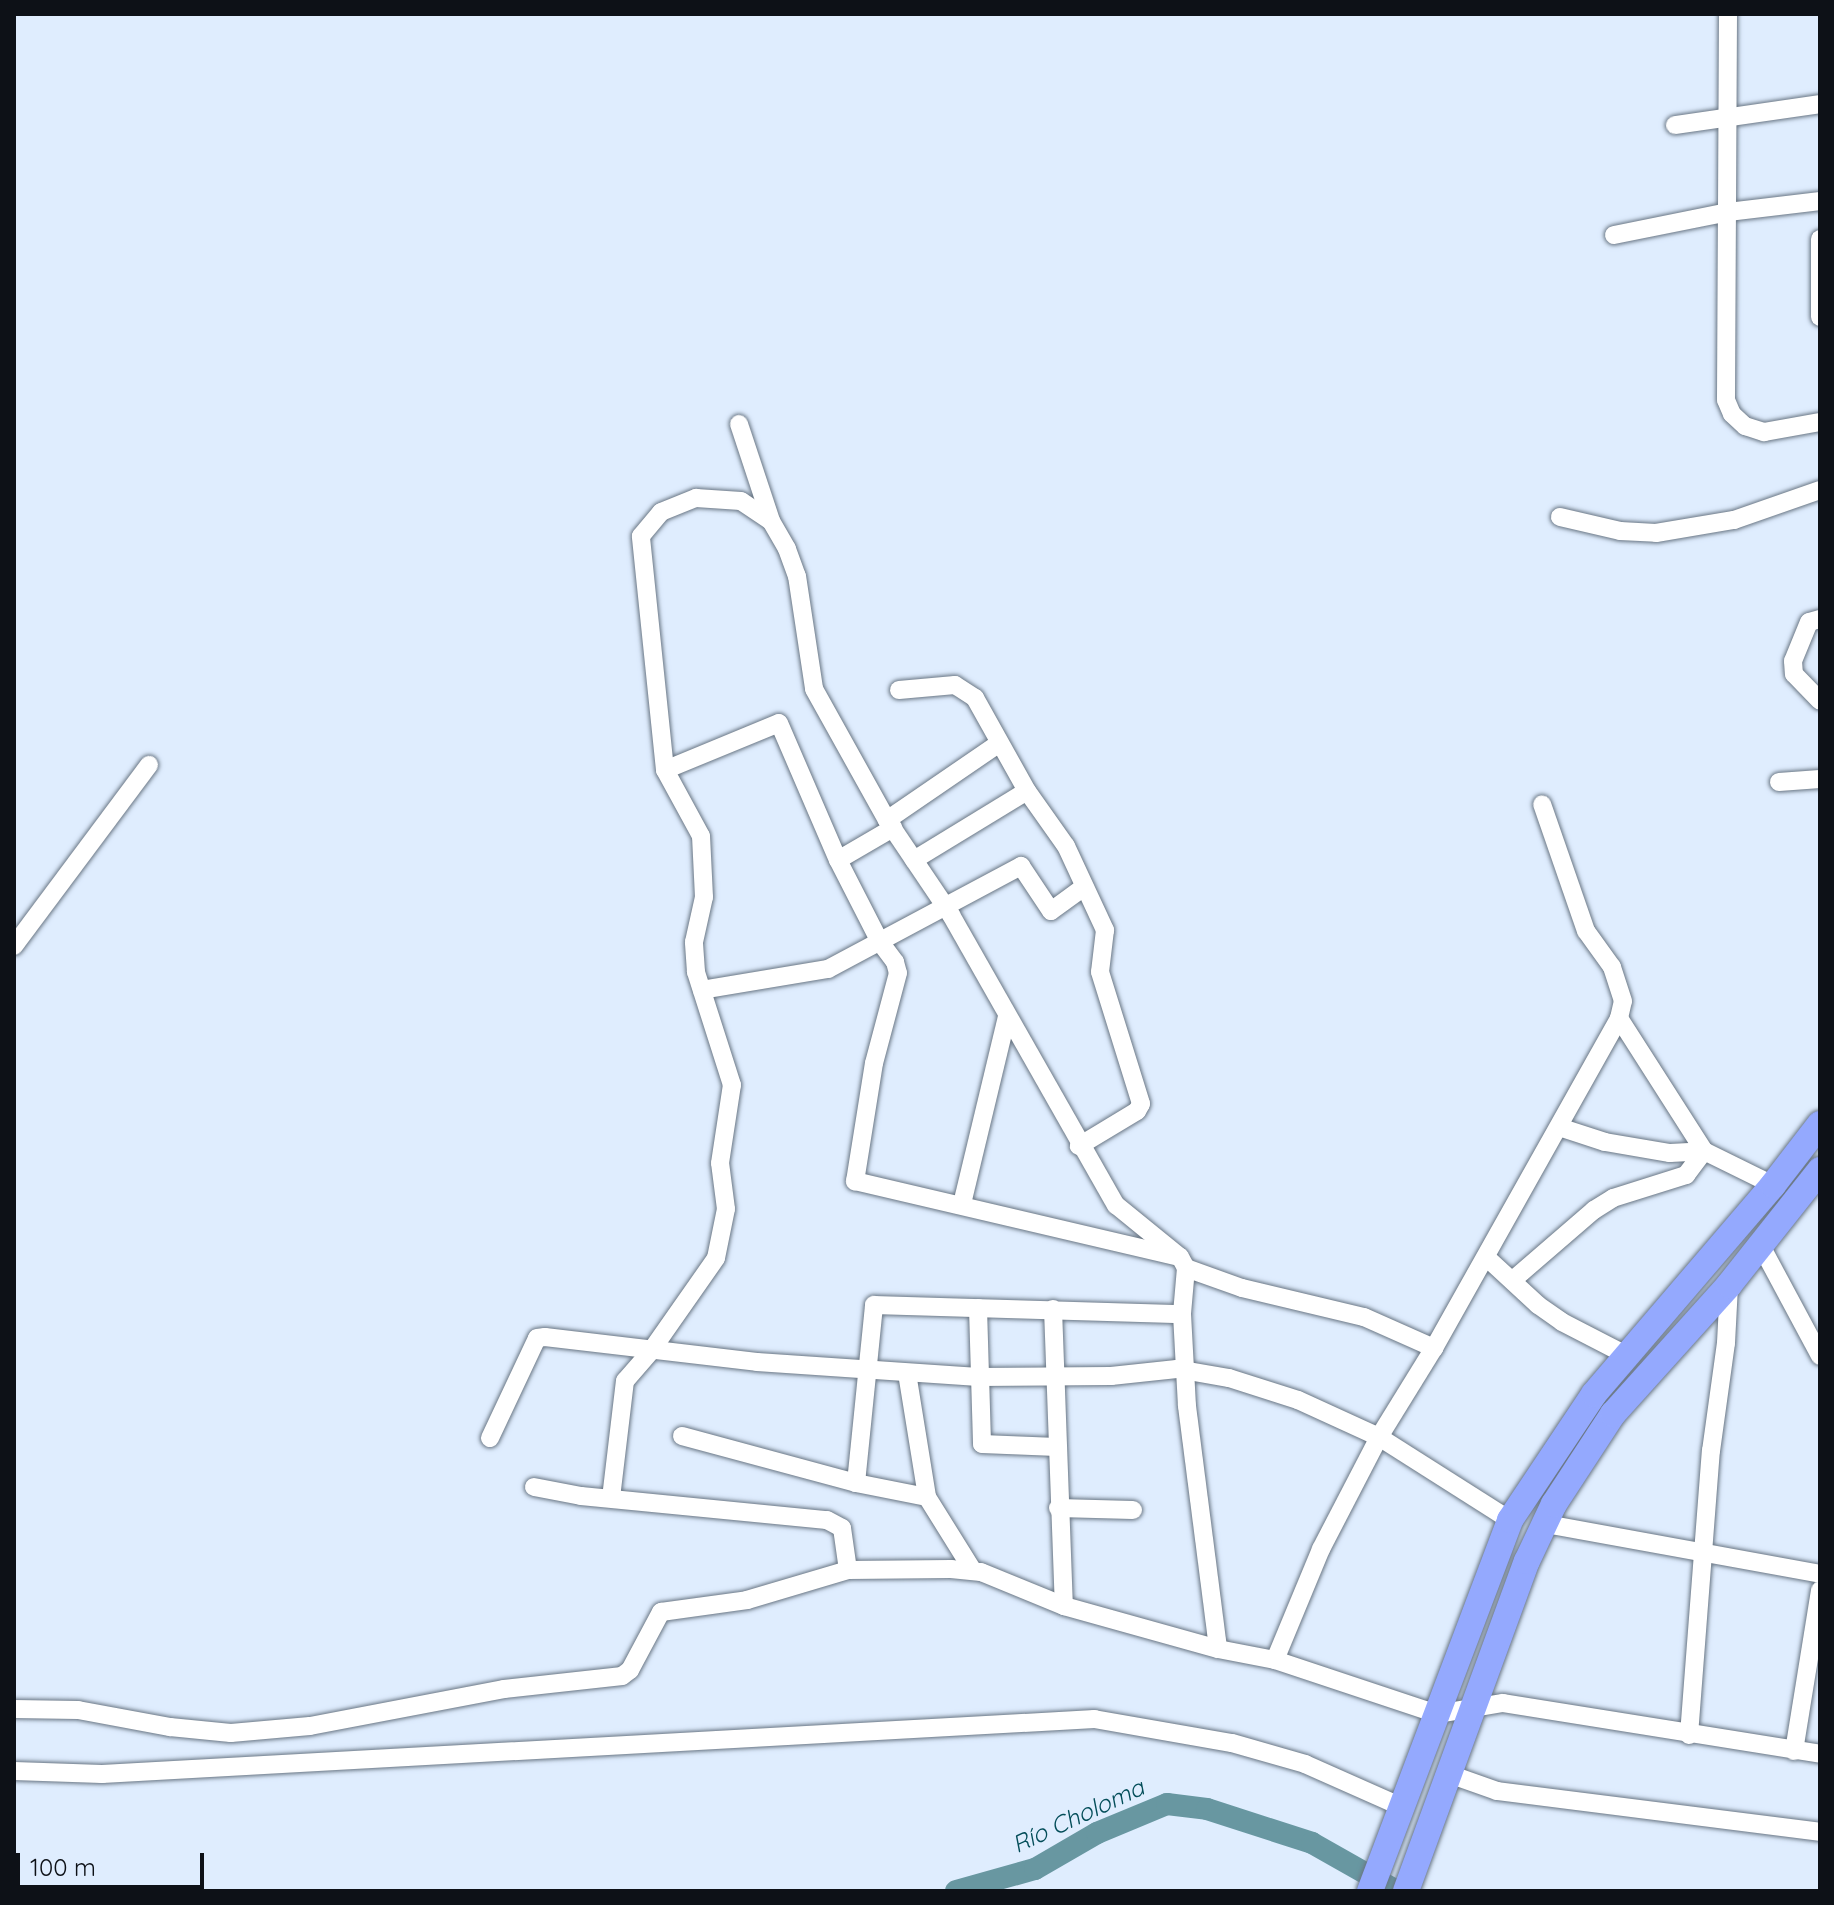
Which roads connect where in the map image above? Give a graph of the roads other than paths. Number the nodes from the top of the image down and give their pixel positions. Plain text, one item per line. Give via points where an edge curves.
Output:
1 (1728, 14) edge
2 (1820, 104) edge
3 (1729, 117) junction
4 (1675, 125) dead end
5 (1820, 201) edge
6 (1728, 212) junction
7 (1614, 235) dead end
8 (1820, 239) edge
9 (1820, 317) edge
10 (1820, 422) edge
11 (739, 424) dead end
12 (1820, 490) edge
13 (1560, 517) dead end
14 (771, 521) junction
15 (1820, 619) edge
16 (899, 690) dead end
17 (1820, 701) edge
18 (998, 744) junction
19 (149, 765) dead end
20 (665, 770) junction
21 (1820, 779) edge
22 (1779, 782) dead end
23 (1027, 791) junction
24 (1542, 804) dead end
25 (890, 824) junction
26 (838, 860) junction
27 (914, 860) junction
28 (1084, 887) junction
29 (946, 906) junction
30 (880, 942) junction
31 (14, 946) edge
32 (702, 990) junction
33 (1007, 1016) junction
34 (1619, 1018) junction
35 (1820, 1124) edge
36 (1559, 1127) junction
37 (1079, 1146) junction
38 (1704, 1151) junction
39 (1820, 1170) edge
40 (1773, 1185) junction
41 (1812, 1195) edge
42 (962, 1204) junction
43 (1760, 1244) junction
44 (1486, 1257) junction
45 (1183, 1263) junction
46 (1514, 1279) junction
47 (1729, 1285) junction
48 (978, 1308) junction
49 (1053, 1309) junction
50 (1182, 1314) junction
51 (1434, 1348) junction
52 (651, 1351) junction
53 (1626, 1355) junction
54 (1820, 1356) edge
55 (868, 1371) junction
56 (1185, 1371) junction
57 (907, 1373) junction
58 (978, 1377) junction
59 (1057, 1377) junction
60 (682, 1436) dead end
61 (1379, 1437) junction
62 (490, 1438) dead end
63 (1057, 1447) junction
64 (856, 1483) junction
65 (534, 1487) dead end
66 (927, 1497) junction
67 (611, 1498) junction
68 (1058, 1508) junction
69 (1133, 1510) dead end
70 (1510, 1520) junction
71 (1546, 1524) junction
72 (1703, 1555) junction
73 (848, 1570) junction
74 (973, 1571) junction
75 (1820, 1574) edge
76 (1820, 1590) edge
77 (1064, 1606) junction
78 (1218, 1649) junction
79 (1275, 1660) junction
80 (1472, 1708) junction
81 (14, 1709) edge
82 (1437, 1714) junction
83 (1689, 1735) junction
84 (1794, 1751) junction
85 (1820, 1754) edge
86 (14, 1771) edge
87 (1449, 1774) junction
88 (1400, 1814) junction
89 (1820, 1832) edge
90 (1370, 1891) edge
91 (1406, 1891) edge

1 - 3 street
2 - 3 street
3 - 4 street
3 - 6 street
5 - 6 street
6 - 7 street
6 - 10 street via 1726,400 1732,414 1745,426 1764,432
8 - 9 street
11 - 14 street
12 - 13 street via 1734,520 1656,533
14 - 20 street via 741,501 696,498 661,512 641,536
14 - 25 street via 797,576 814,689
15 - 17 street via 1809,622 1793,661 1794,674
16 - 18 street via 955,685 975,698
18 - 23 street
18 - 25 street
19 - 31 street
20 - 26 street via 779,723
20 - 32 street via 701,836 704,897 694,942
21 - 22 street
23 - 27 street
23 - 28 street via 1066,846
24 - 34 street via 1586,931 1612,967 1623,1001
25 - 26 street
25 - 27 street
26 - 30 street
27 - 29 street
28 - 29 street via 1051,911 1021,866
28 - 37 street via 1105,930 1100,972 1141,1104
29 - 30 street
29 - 33 street
30 - 32 street via 828,969
30 - 42 street via 898,973 874,1063 855,1181
32 - 52 street via 732,1085 720,1163 726,1209 716,1258
33 - 37 street
33 - 42 street
34 - 36 street
34 - 38 street
35 - 40 highway
36 - 38 street via 1644,1149
36 - 44 street
37 - 45 street via 1116,1205
38 - 40 street
38 - 46 street via 1686,1175 1613,1198 1594,1210
39 - 41 highway
40 - 53 highway
41 - 43 highway
42 - 45 street
43 - 47 highway
43 - 54 street
44 - 46 street
44 - 51 street
45 - 50 street
45 - 51 street via 1242,1288 1364,1317
46 - 53 street via 1562,1322
47 - 71 highway via 1613,1414
47 - 72 street
48 - 49 street
48 - 55 street via 874,1305
48 - 58 street
49 - 50 street
49 - 59 street
50 - 56 street
51 - 61 street
52 - 55 street
52 - 62 street via 537,1338
52 - 67 street via 625,1381
53 - 70 highway
55 - 57 street
55 - 64 street
56 - 59 street
56 - 61 street via 1229,1378 1298,1400
56 - 78 street
57 - 58 street
57 - 66 street
58 - 59 street
58 - 63 street via 982,1444
59 - 63 street
60 - 64 street
61 - 70 street
61 - 79 street via 1321,1549
63 - 68 street
64 - 66 street
65 - 67 street
66 - 74 street
67 - 73 street via 827,1520 842,1528
68 - 69 street
68 - 77 street
70 - 82 highway
71 - 72 street
71 - 80 highway
72 - 75 street
72 - 83 street
73 - 74 street
73 - 81 street via 747,1600 661,1612 622,1676 504,1689 310,1726 231,1733 78,1710
74 - 77 street
76 - 84 street
77 - 78 street
78 - 79 street
79 - 82 street
80 - 82 street
80 - 83 street via 1503,1703
80 - 87 highway
82 - 88 highway
83 - 84 street
84 - 85 street
86 - 88 street via 102,1774 1094,1719 1232,1743 1305,1764
87 - 89 street via 1497,1791
87 - 91 highway
88 - 90 highway

